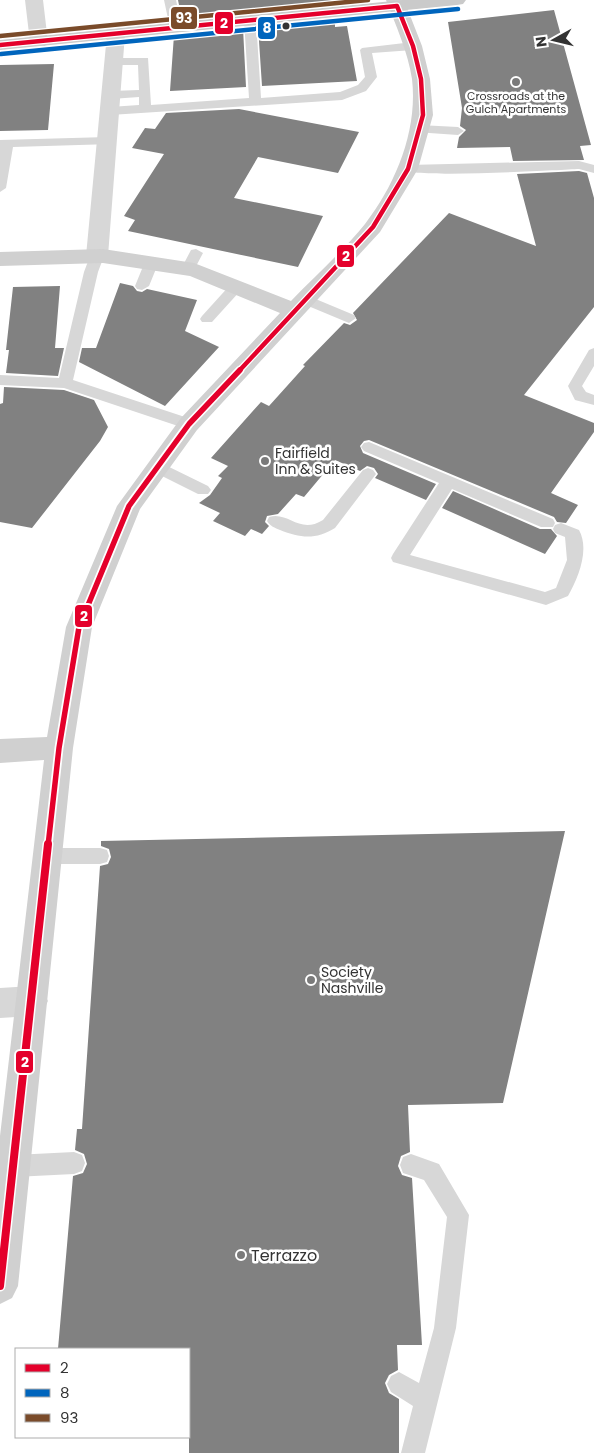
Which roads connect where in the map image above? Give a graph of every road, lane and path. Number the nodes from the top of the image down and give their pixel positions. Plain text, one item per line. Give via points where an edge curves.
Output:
1 (34, 0) edge
2 (170, 0) edge
3 (457, 0) edge
4 (396, 3) edge
5 (250, 20) junction
6 (176, 28) junction
7 (116, 34) junction
8 (39, 42) junction
9 (0, 45) edge
10 (413, 46) junction
11 (113, 62) junction
12 (145, 94) junction
13 (255, 100) junction
14 (111, 103) junction
15 (145, 108) junction
16 (419, 129) junction
17 (458, 131) dead end
18 (108, 141) junction
19 (4, 144) edge
20 (408, 169) junction
21 (594, 169) edge
22 (0, 188) edge
23 (98, 256) junction
24 (0, 259) edge
25 (150, 264) junction
26 (142, 286) dead end
27 (236, 287) junction
28 (301, 306) junction
29 (349, 318) dead end
30 (207, 319) dead end
31 (594, 353) edge
32 (0, 380) edge
33 (64, 383) junction
34 (594, 400) edge
35 (190, 424) junction
36 (370, 446) dead end
37 (157, 468) junction
38 (368, 474) dead end
39 (449, 481) junction
40 (203, 490) dead end
41 (275, 521) dead end
42 (58, 748) junction
43 (0, 751) edge
44 (47, 856) junction
45 (100, 856) dead end
46 (32, 1001) junction
47 (0, 1003) edge
48 (74, 1163) dead end
49 (411, 1165) dead end
50 (14, 1166) junction
51 (0, 1286) edge
52 (399, 1384) dead end
53 (427, 1401) junction
54 (413, 1453) edge

1 - 8 street
2 - 6 lane
3 - 4 main road
4 - 5 main road
4 - 10 main road
5 - 6 main road
5 - 13 lane
6 - 7 main road
7 - 8 main road
7 - 11 street
8 - 9 main road
10 - 13 lane via 366,50 371,77 362,88 342,96
10 - 16 main road via 421,79 423,115
11 - 12 lane via 144,56
11 - 14 street
12 - 14 lane
12 - 15 lane
13 - 15 lane
14 - 15 lane
14 - 18 street
16 - 17 lane
16 - 20 main road
18 - 19 lane
18 - 23 street
19 - 22 lane
20 - 21 lane via 579,165
20 - 28 main road via 373,228
23 - 24 main road
23 - 25 main road
23 - 33 lane via 91,272
25 - 26 lane
25 - 27 main road via 192,261
27 - 28 main road
27 - 30 lane
28 - 29 lane
28 - 35 main road
31 - 34 lane via 575,386 580,396
32 - 33 lane
33 - 35 lane
35 - 37 main road
36 - 39 lane
37 - 40 lane
37 - 42 main road via 129,506 80,627
38 - 41 lane via 322,530 295,531
39 - 39 lane via 399,558 546,599 562,592 574,560 573,534
42 - 43 main road
42 - 44 main road
44 - 45 lane
44 - 46 main road
46 - 47 street
46 - 50 main road
48 - 50 lane
49 - 53 lane via 431,1172 458,1215 445,1328
50 - 51 main road
52 - 53 lane
53 - 54 lane

